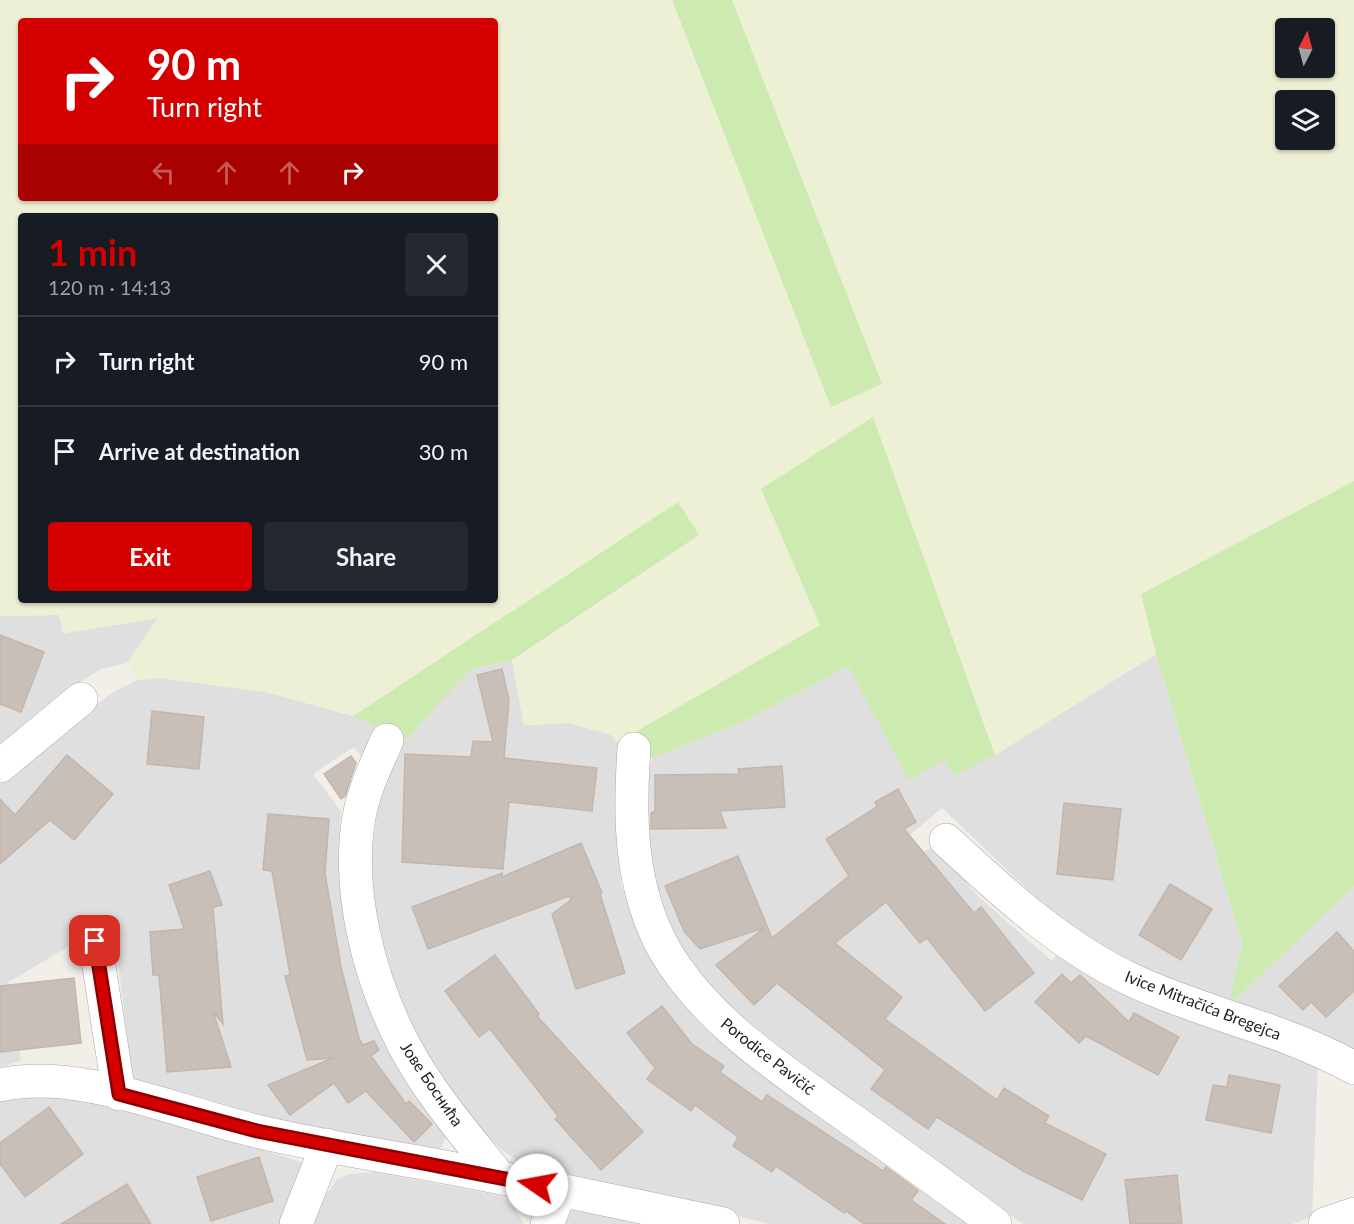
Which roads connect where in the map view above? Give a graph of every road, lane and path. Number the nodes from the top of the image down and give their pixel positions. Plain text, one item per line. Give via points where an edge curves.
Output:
1 (81, 699) dead end
2 (387, 740) dead end
3 (634, 749) dead end
4 (0, 766) edge
5 (946, 840) dead end
6 (95, 941) dead end
7 (1354, 1068) edge
8 (0, 1085) edge
9 (119, 1094) junction
10 (327, 1145) junction
11 (499, 1177) junction
12 (561, 1190) junction
13 (1354, 1214) edge
14 (296, 1224) edge
15 (547, 1224) edge
16 (723, 1224) edge
17 (995, 1224) edge
18 (1325, 1224) edge

1 - 4 street
2 - 11 street, Јове Боснића via 370,777 359,817 359,899 369,953 405,1048 441,1103
3 - 17 street, Porodice Pavičić via 632,843 638,874 664,948 692,988 767,1060
5 - 7 street, Ivice Mitračića Bregejca via 1058,936 1133,981 1285,1037
6 - 9 street
8 - 9 street via 52,1081
9 - 10 street via 257,1131
10 - 11 street
10 - 14 street
11 - 12 street
12 - 15 street
12 - 16 street
13 - 18 street

